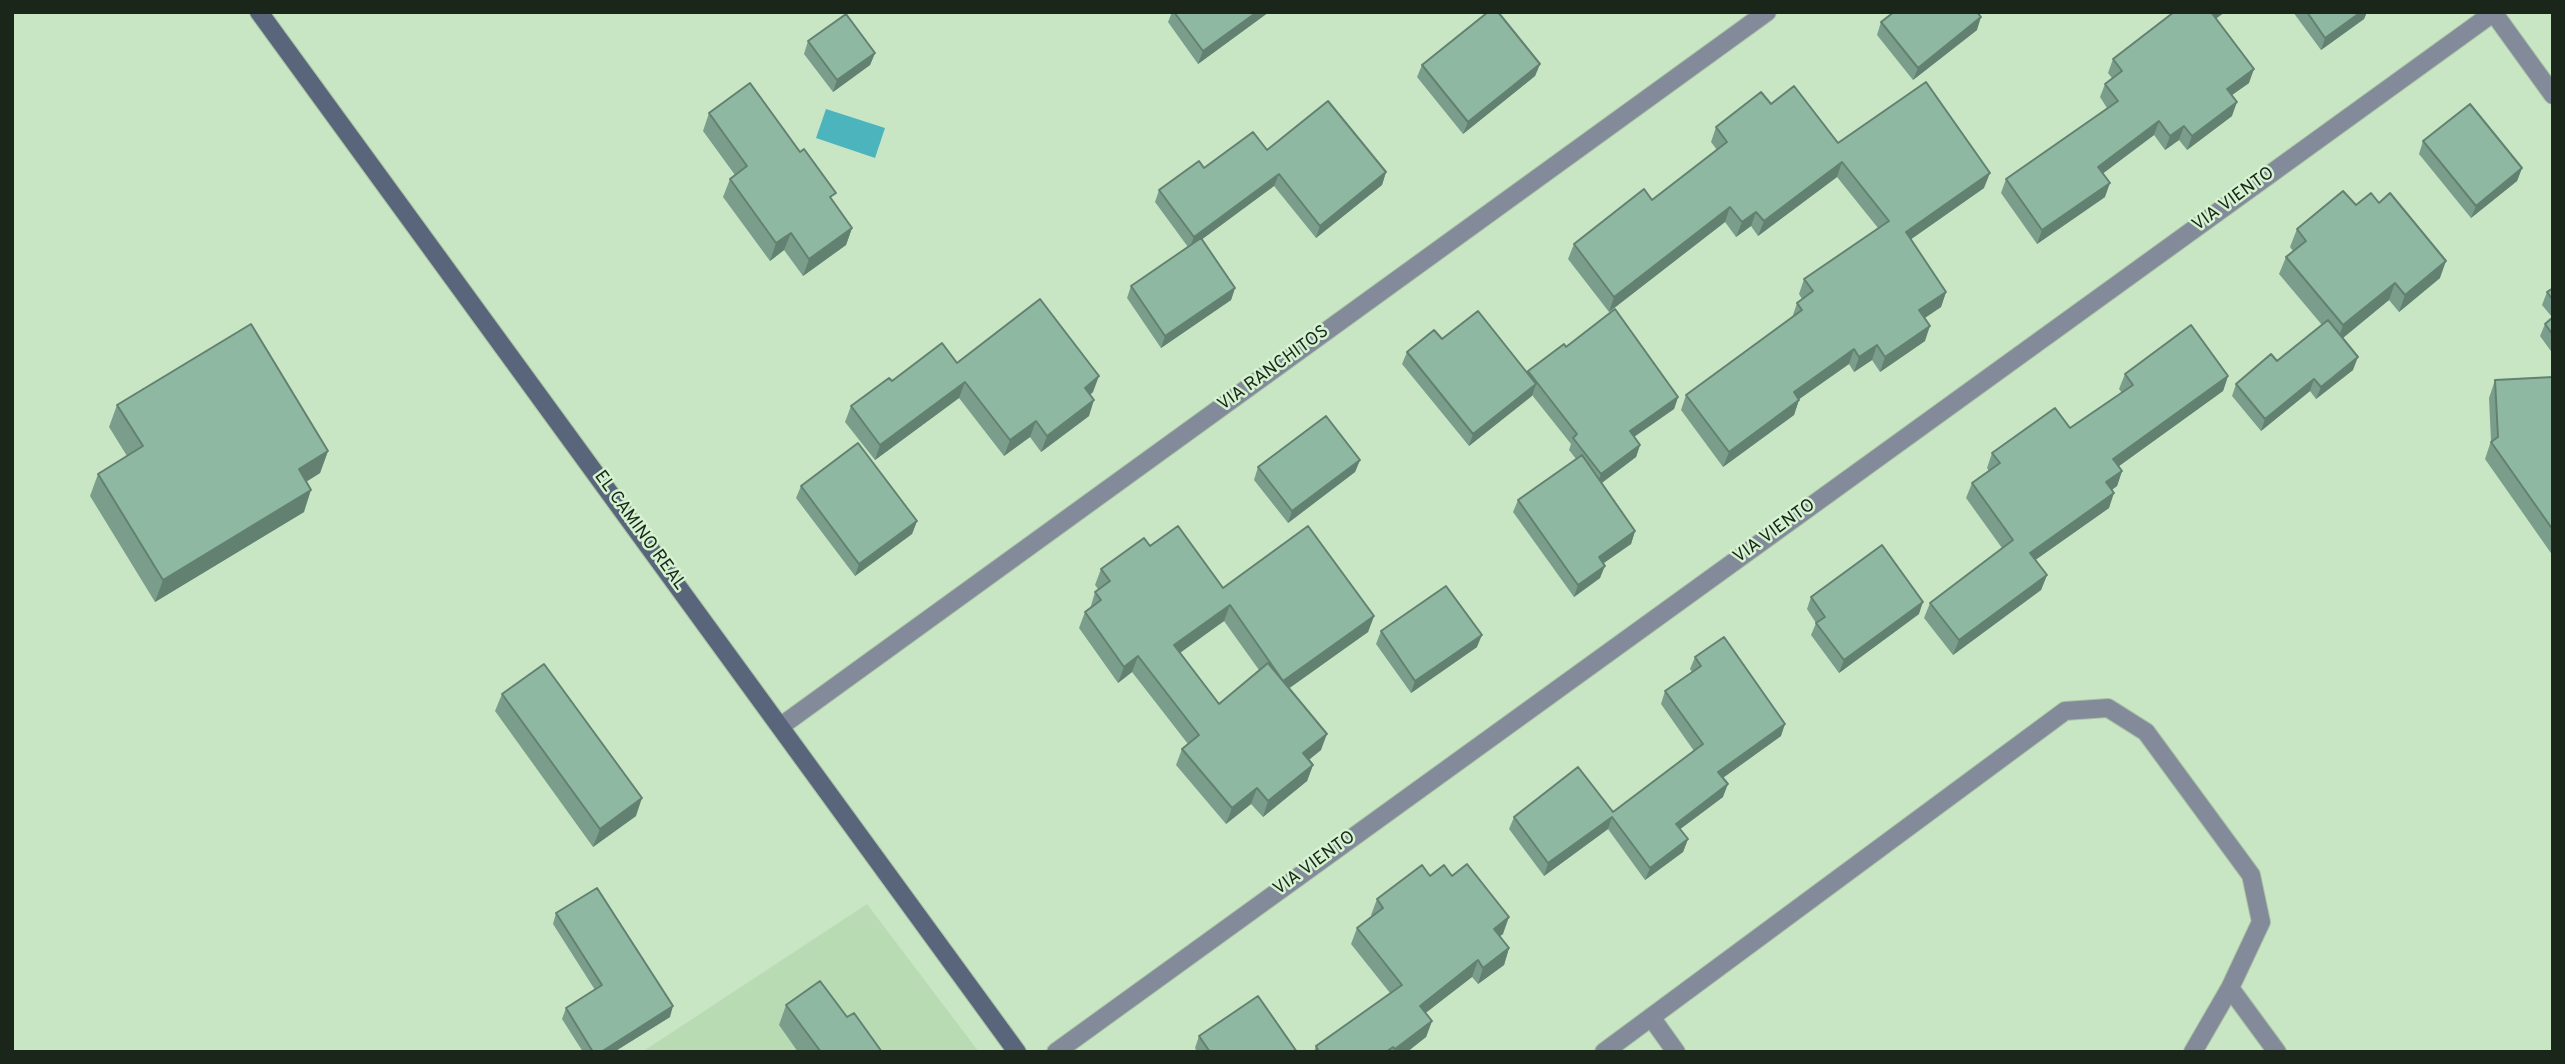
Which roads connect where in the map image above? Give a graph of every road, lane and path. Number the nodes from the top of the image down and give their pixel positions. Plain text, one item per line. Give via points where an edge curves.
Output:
1 (259, 12) edge
2 (1767, 12) edge
3 (2493, 13) edge
4 (2553, 95) edge
5 (781, 726) junction
6 (2230, 988) junction
7 (1651, 1017) junction
8 (1017, 1052) edge
9 (1056, 1052) edge
10 (1604, 1052) edge
11 (1676, 1052) edge
12 (2193, 1052) edge
13 (2277, 1052) edge

1 - 5 main road, EL CAMINO REAL
2 - 5 street, VIA RANCHITOS
3 - 4 street
3 - 9 street, VIA VIENTO
5 - 8 main road, EL CAMINO REAL
6 - 7 street via 2261,922 2250,875 2146,732 2108,708 2065,711
6 - 12 street
6 - 13 street
7 - 10 street
7 - 11 street

